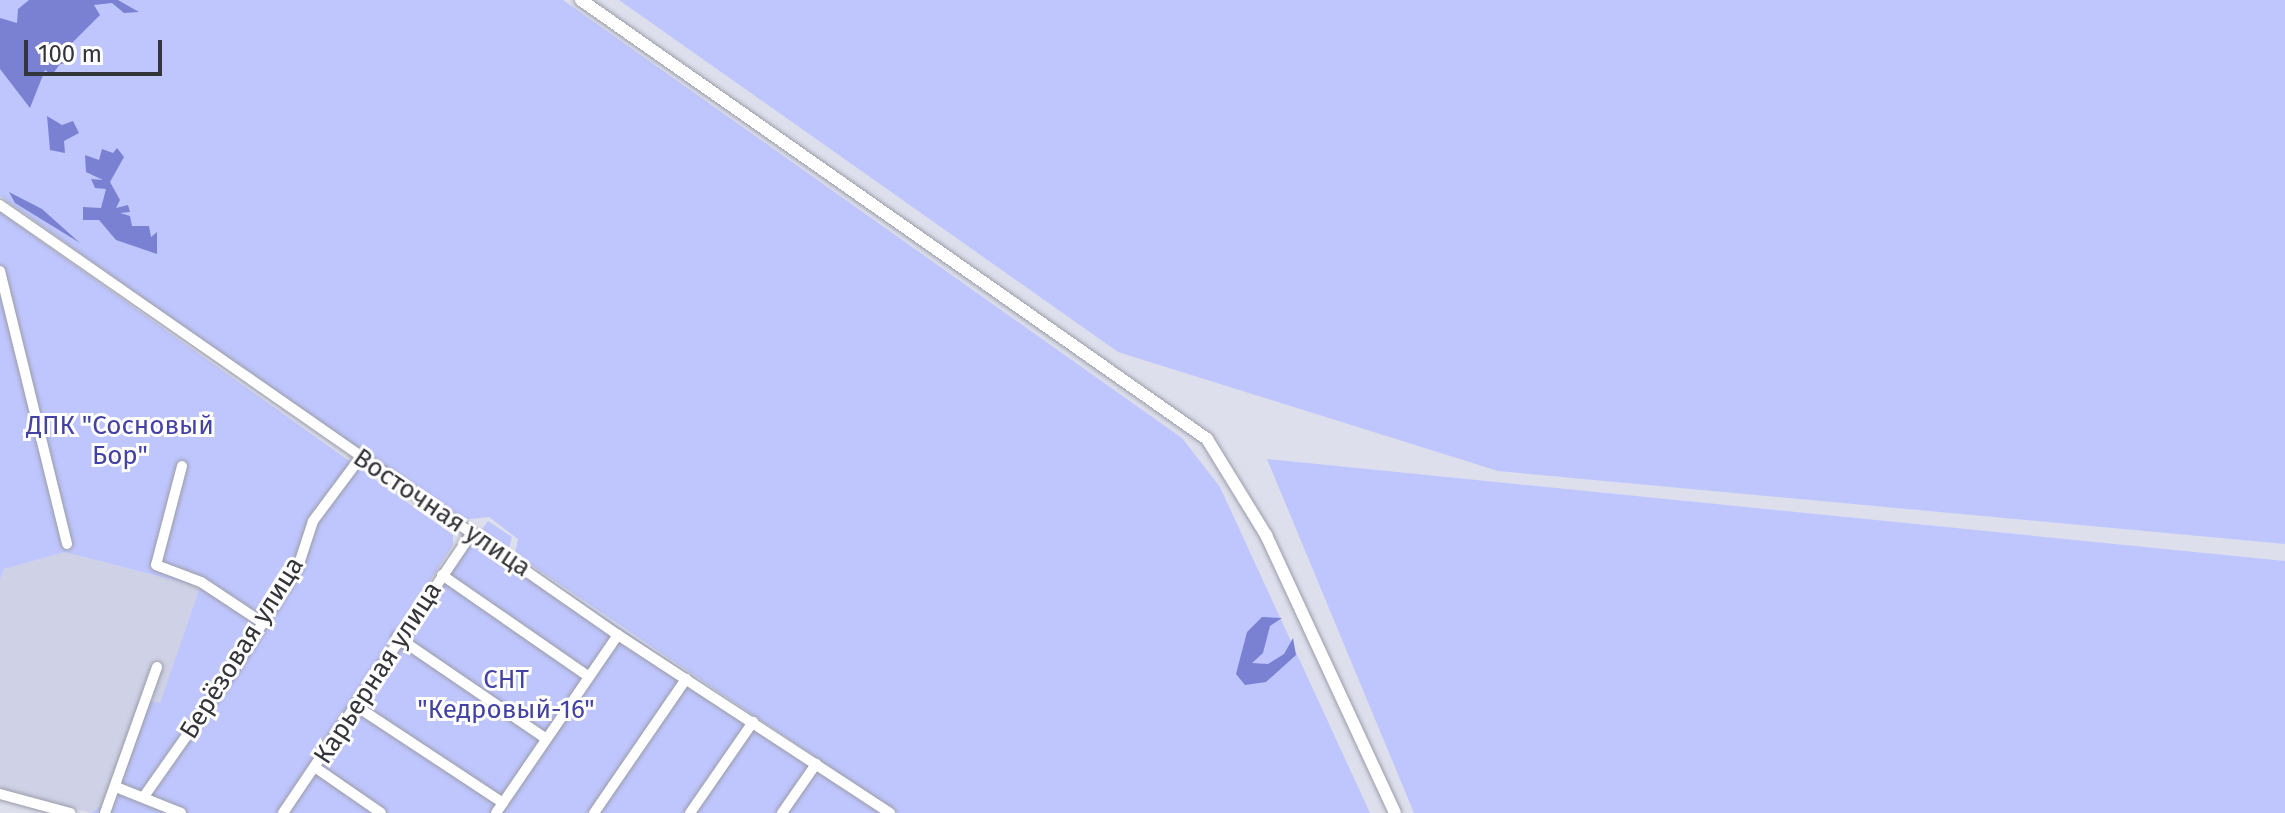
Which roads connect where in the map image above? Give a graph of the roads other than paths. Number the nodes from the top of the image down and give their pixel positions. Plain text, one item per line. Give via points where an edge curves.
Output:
1 (581, 0) edge
2 (0, 205) edge
3 (0, 271) edge
4 (360, 458) junction
5 (182, 466) dead end
6 (472, 533) junction
7 (67, 544) dead end
8 (442, 575) junction
9 (263, 623) junction
10 (618, 635) junction
11 (397, 637) junction
12 (157, 667) dead end
13 (588, 676) junction
14 (686, 679) junction
15 (356, 706) junction
16 (753, 722) junction
17 (545, 738) junction
18 (816, 764) junction
19 (316, 768) junction
20 (116, 787) junction
21 (0, 794) edge
22 (145, 795) junction
23 (503, 803) junction
24 (876, 809) edge
25 (70, 813) edge
26 (105, 813) edge
27 (181, 813) edge
28 (283, 813) edge
29 (381, 813) edge
30 (496, 813) edge
31 (594, 813) edge
32 (690, 813) edge
33 (782, 813) edge
34 (890, 813) edge
35 (1395, 813) edge

1 - 35 street via 1207,439 1266,535
2 - 4 street, Восточная улица
3 - 7 street
4 - 6 street, Восточная улица
4 - 9 street, Берёзовая улица via 313,521 298,567
5 - 9 street via 156,565 201,582
6 - 8 street, Карьерная улица
6 - 10 street, Восточная улица
8 - 11 street, Карьерная улица
8 - 13 street
9 - 22 street, Берёзовая улица
10 - 13 street
10 - 14 street, Восточная улица
11 - 15 street, Карьерная улица
11 - 17 street
12 - 20 street
13 - 17 street
14 - 16 street, Восточная улица
14 - 31 street
15 - 19 street, Карьерная улица
15 - 23 street
16 - 18 street, Восточная улица
16 - 32 street
17 - 23 street
18 - 24 street, Восточная улица
18 - 33 street
19 - 28 street, Карьерная улица
19 - 29 street
20 - 22 street
20 - 26 street
21 - 25 street
22 - 27 street
23 - 30 street
24 - 34 street, Восточная улица

